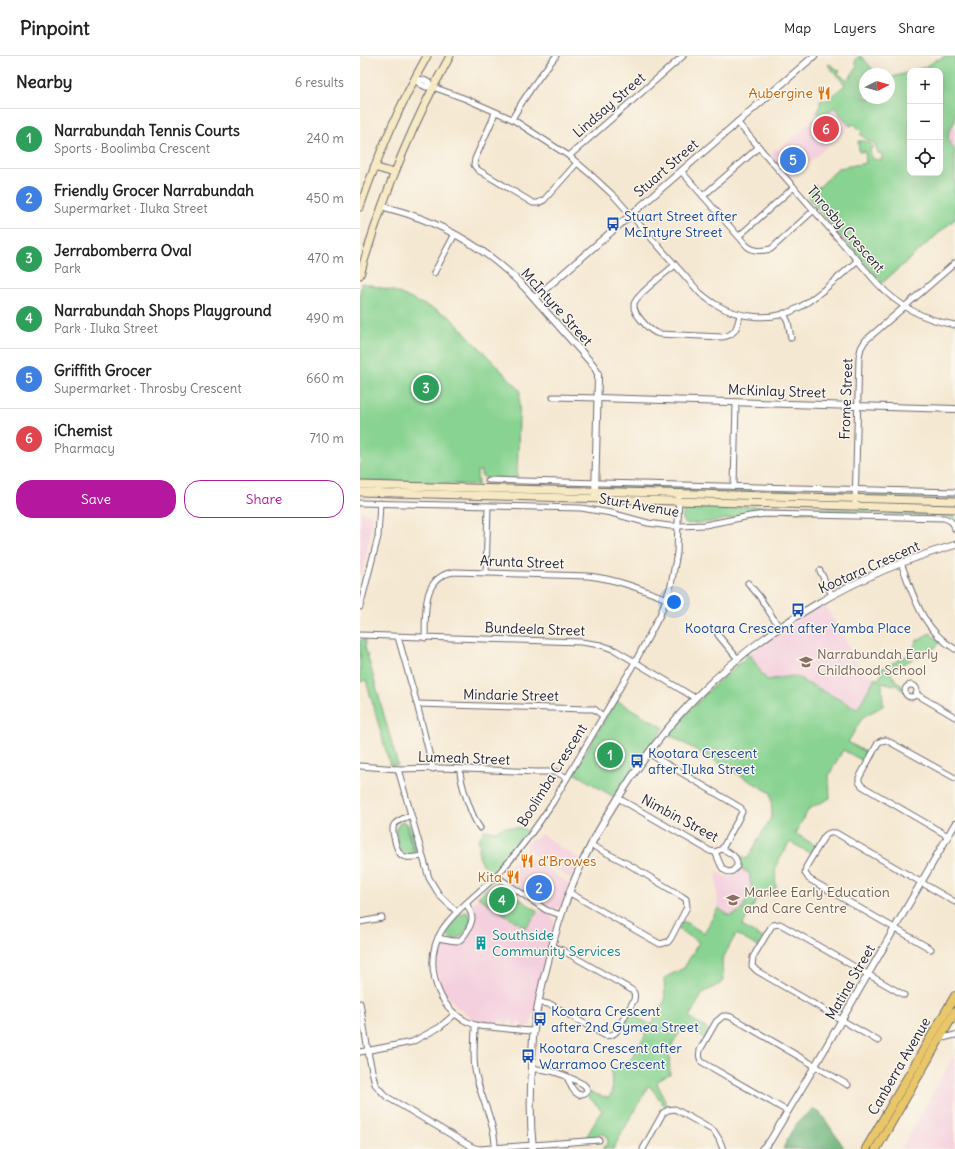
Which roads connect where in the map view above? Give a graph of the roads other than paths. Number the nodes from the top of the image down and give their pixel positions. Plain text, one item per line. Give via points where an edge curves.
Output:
1 (427, 56) edge
2 (450, 56) edge
3 (556, 56) edge
4 (683, 56) edge
5 (814, 56) edge
6 (414, 79) junction
7 (433, 88) junction
8 (495, 112) junction
9 (512, 119) junction
10 (737, 122) junction
11 (759, 148) junction
12 (568, 156) junction
13 (577, 163) junction
14 (375, 164) junction
15 (681, 171) junction
16 (394, 172) junction
17 (794, 188) junction
18 (703, 196) junction
19 (382, 206) junction
20 (360, 207) edge
21 (814, 210) junction
22 (631, 215) junction
23 (455, 234) junction
24 (739, 236) junction
25 (362, 258) edge
26 (858, 260) junction
27 (955, 263) edge
28 (675, 265) junction
29 (434, 273) dead end
30 (360, 275) edge
31 (535, 298) junction
32 (905, 306) junction
33 (784, 313) junction
34 (740, 315) junction
35 (955, 325) edge
36 (792, 338) dead end
37 (553, 397) dead end
38 (598, 398) junction
39 (736, 402) junction
40 (858, 406) junction
41 (955, 409) edge
42 (488, 480) dead end
43 (595, 483) junction
44 (360, 485) edge
45 (734, 486) junction
46 (856, 490) junction
47 (360, 491) edge
48 (595, 491) junction
49 (955, 492) edge
50 (680, 493) junction
51 (856, 498) junction
52 (595, 499) junction
53 (955, 501) edge
54 (679, 502) junction
55 (360, 503) edge
56 (380, 503) junction
57 (488, 506) junction
58 (855, 506) junction
59 (955, 509) edge
60 (679, 526) junction
61 (955, 529) edge
62 (955, 545) edge
63 (901, 563) junction
64 (820, 571) dead end
65 (486, 573) junction
66 (748, 583) dead end
67 (832, 595) junction
68 (666, 599) junction
69 (360, 607) edge
70 (780, 627) junction
71 (718, 635) dead end
72 (360, 636) edge
73 (398, 638) junction
74 (426, 638) junction
75 (955, 649) edge
76 (738, 659) junction
77 (635, 662) junction
78 (916, 694) dead end
79 (695, 698) junction
80 (417, 704) junction
81 (603, 716) junction
82 (955, 717) edge
83 (648, 753) junction
84 (360, 766) edge
85 (398, 768) junction
86 (433, 769) junction
87 (460, 770) junction
88 (567, 778) junction
89 (955, 778) edge
90 (618, 798) junction
91 (411, 815) junction
92 (955, 824) edge
93 (480, 828) dead end
94 (948, 836) junction
95 (591, 844) junction
96 (722, 848) junction
97 (715, 852) junction
98 (422, 856) junction
99 (496, 876) junction
100 (921, 882) junction
101 (570, 893) junction
102 (955, 902) edge
103 (467, 904) junction
104 (457, 912) junction
105 (561, 915) junction
106 (382, 918) dead end
107 (360, 922) edge
108 (894, 928) junction
109 (438, 938) junction
110 (552, 946) junction
111 (931, 949) dead end
112 (868, 974) junction
113 (904, 995) dead end
114 (955, 996) edge
115 (539, 1002) junction
116 (360, 1003) edge
117 (955, 1012) edge
118 (455, 1014) junction
119 (842, 1020) junction
120 (475, 1025) junction
121 (533, 1031) junction
122 (955, 1034) edge
123 (939, 1040) junction
124 (878, 1041) dead end
125 (368, 1050) junction
126 (360, 1052) edge
127 (815, 1066) junction
128 (532, 1069) junction
129 (567, 1077) dead end
130 (848, 1085) dead end
131 (787, 1111) junction
132 (599, 1140) dead end
133 (532, 1147) edge
134 (495, 1148) junction
135 (643, 1149) edge
136 (723, 1149) edge
137 (762, 1149) edge
138 (866, 1149) edge
139 (876, 1149) edge

1 - 6 main road
2 - 7 main road
3 - 9 street
4 - 12 street, Lindsay Street
5 - 10 street, Stuart Street
6 - 7 street via 423,79
6 - 14 main road
7 - 8 street
7 - 16 main road
8 - 9 street
8 - 13 street via 474,159 474,165 478,170 538,203 544,200
9 - 12 street
10 - 11 street, Throsby Crescent
10 - 15 street, Stuart Street
11 - 17 street, Throsby Crescent
11 - 18 street
12 - 13 street
13 - 22 street
14 - 16 main road
14 - 20 main road
15 - 18 street
15 - 22 street, Stuart Street
16 - 19 main road
17 - 21 street, Throsby Crescent
17 - 24 street
18 - 24 street
19 - 23 street, McIntyre Street via 409,214
19 - 25 main road
21 - 24 street via 771,249 753,250
21 - 26 street, Throsby Crescent
22 - 28 street
22 - 31 street, Stuart Street
23 - 29 street
23 - 31 street, McIntyre Street via 501,265
25 - 30 main road
26 - 32 street, Throsby Crescent via 885,291
26 - 33 street via 799,307
27 - 32 street, Frome Street
28 - 34 street via 700,293 714,304
28 - 34 street via 634,303 637,314 652,331 659,334 728,336 735,330
31 - 38 street, McIntyre Street via 594,366 598,374
32 - 35 street, Throsby Crescent via 932,320
32 - 40 street, Frome Street via 865,341 861,348
33 - 34 street via 758,317
33 - 36 street
37 - 38 street
38 - 39 street, McKinlay Street
38 - 43 street, McIntyre Street
39 - 40 street, McKinlay Street
39 - 45 street
40 - 41 street, McKinlay Street
40 - 46 street, Frome Street
42 - 43 street, Sturt Avenue
43 - 45 street, Sturt Avenue
43 - 48 street, McIntyre Street
44 - 48 main road, Sturt Avenue
45 - 46 street, Sturt Avenue
46 - 49 street, Sturt Avenue
46 - 51 street, Frome Street
47 - 52 main road, Sturt Avenue
48 - 50 main road, Sturt Avenue
48 - 52 street, McIntyre Street
50 - 51 main road, Sturt Avenue
50 - 54 street, Boolimba Crescent
51 - 53 main road, Sturt Avenue
51 - 58 street, Frome Street
52 - 54 main road, Sturt Avenue
54 - 58 main road, Sturt Avenue
54 - 60 street, Boolimba Crescent
55 - 56 street, Sturt Avenue
56 - 57 street, Sturt Avenue
56 - 69 street via 378,537
57 - 60 street, Sturt Avenue via 581,508 648,523
57 - 65 street
58 - 59 main road, Sturt Avenue
60 - 61 street, Sturt Avenue via 783,514 944,518 951,521
60 - 68 street, Boolimba Crescent via 676,559
62 - 63 street, Kootara Crescent
63 - 67 street, Kootara Crescent
63 - 75 street via 927,624
64 - 67 street
65 - 68 street, Arunta Street via 602,577
65 - 74 street, Arunta Street via 454,572 437,579 427,599
66 - 70 street
67 - 70 street, Kootara Crescent
68 - 77 street, Boolimba Crescent
70 - 76 street, Kootara Crescent
71 - 76 street
72 - 73 street, Bundeela Street
73 - 74 street, Bundeela Street
73 - 80 street
74 - 77 street, Bundeela Street via 588,643 615,650
76 - 79 street, Kootara Crescent
77 - 79 street, Bundeela Street
77 - 81 street, Boolimba Crescent
78 - 82 street
79 - 83 street, Kootara Crescent
80 - 81 street, Mindarie Street via 586,708 594,709
80 - 86 street
81 - 88 street, Boolimba Crescent
83 - 90 street, Kootara Crescent
83 - 96 street, Nimbin Street via 741,808 742,812
84 - 85 street, Lumeah Street
85 - 86 street, Lumeah Street
85 - 91 street
86 - 87 street, Lumeah Street
87 - 88 street, Lumeah Street via 556,772
87 - 93 street via 472,814
88 - 99 street, Boolimba Crescent via 539,824
89 - 94 street via 886,740 878,743 859,778 862,786
90 - 95 street, Kootara Crescent
90 - 97 street, Nimbin Street
91 - 98 street
91 - 98 street via 394,825 397,849 404,857
92 - 94 street, Matina Street
94 - 100 street, Matina Street
95 - 101 street, Kootara Crescent
95 - 101 street via 683,897 686,899 687,907 671,938 668,942 660,944
96 - 97 street, Nimbin Street
96 - 97 street via 737,859 737,866 733,871 728,872 722,868
98 - 104 street via 434,888
99 - 103 street, Boolimba Crescent
99 - 105 street via 546,910
100 - 102 street
100 - 108 street, Matina Street
100 - 108 street via 833,832 827,834 814,853 805,870 809,879
101 - 105 street, Kootara Crescent
103 - 104 street, Boolimba Crescent
103 - 109 street via 472,919 462,939 458,941
104 - 109 street, Boolimba Crescent
105 - 110 street, Kootara Crescent
106 - 107 street
108 - 111 street
108 - 112 street, Matina Street
109 - 118 street, Boolimba Crescent via 433,956 435,980 441,996
110 - 115 street, Kootara Crescent
110 - 115 street via 634,991 635,996 616,1032 610,1036 552,1005
112 - 113 street
112 - 119 street, Matina Street
112 - 119 street via 780,924 773,925 753,958 754,969
114 - 138 highway, Canberra Avenue
115 - 121 street, Kootara Crescent
116 - 125 street
117 - 123 highway, Canberra Avenue
118 - 120 street, Boolimba Crescent
118 - 125 street via 440,1027 412,1042
119 - 124 street
119 - 127 street, Matina Street
120 - 121 street, Boolimba Crescent
120 - 134 street via 476,1075 494,1135
121 - 128 street, Kootara Crescent
122 - 123 street
123 - 139 highway, Canberra Avenue
125 - 126 street
125 - 134 street via 375,1084 387,1097 472,1148
127 - 130 street
127 - 131 street, Matina Street
127 - 131 street via 731,1017 723,1016 716,1022 700,1050 702,1062
128 - 129 street via 538,1068
128 - 133 street, Kootara Crescent
131 - 137 street, Matina Street via 770,1142
132 - 133 street
133 - 134 street
135 - 136 street via 663,1114 675,1109 714,1131

